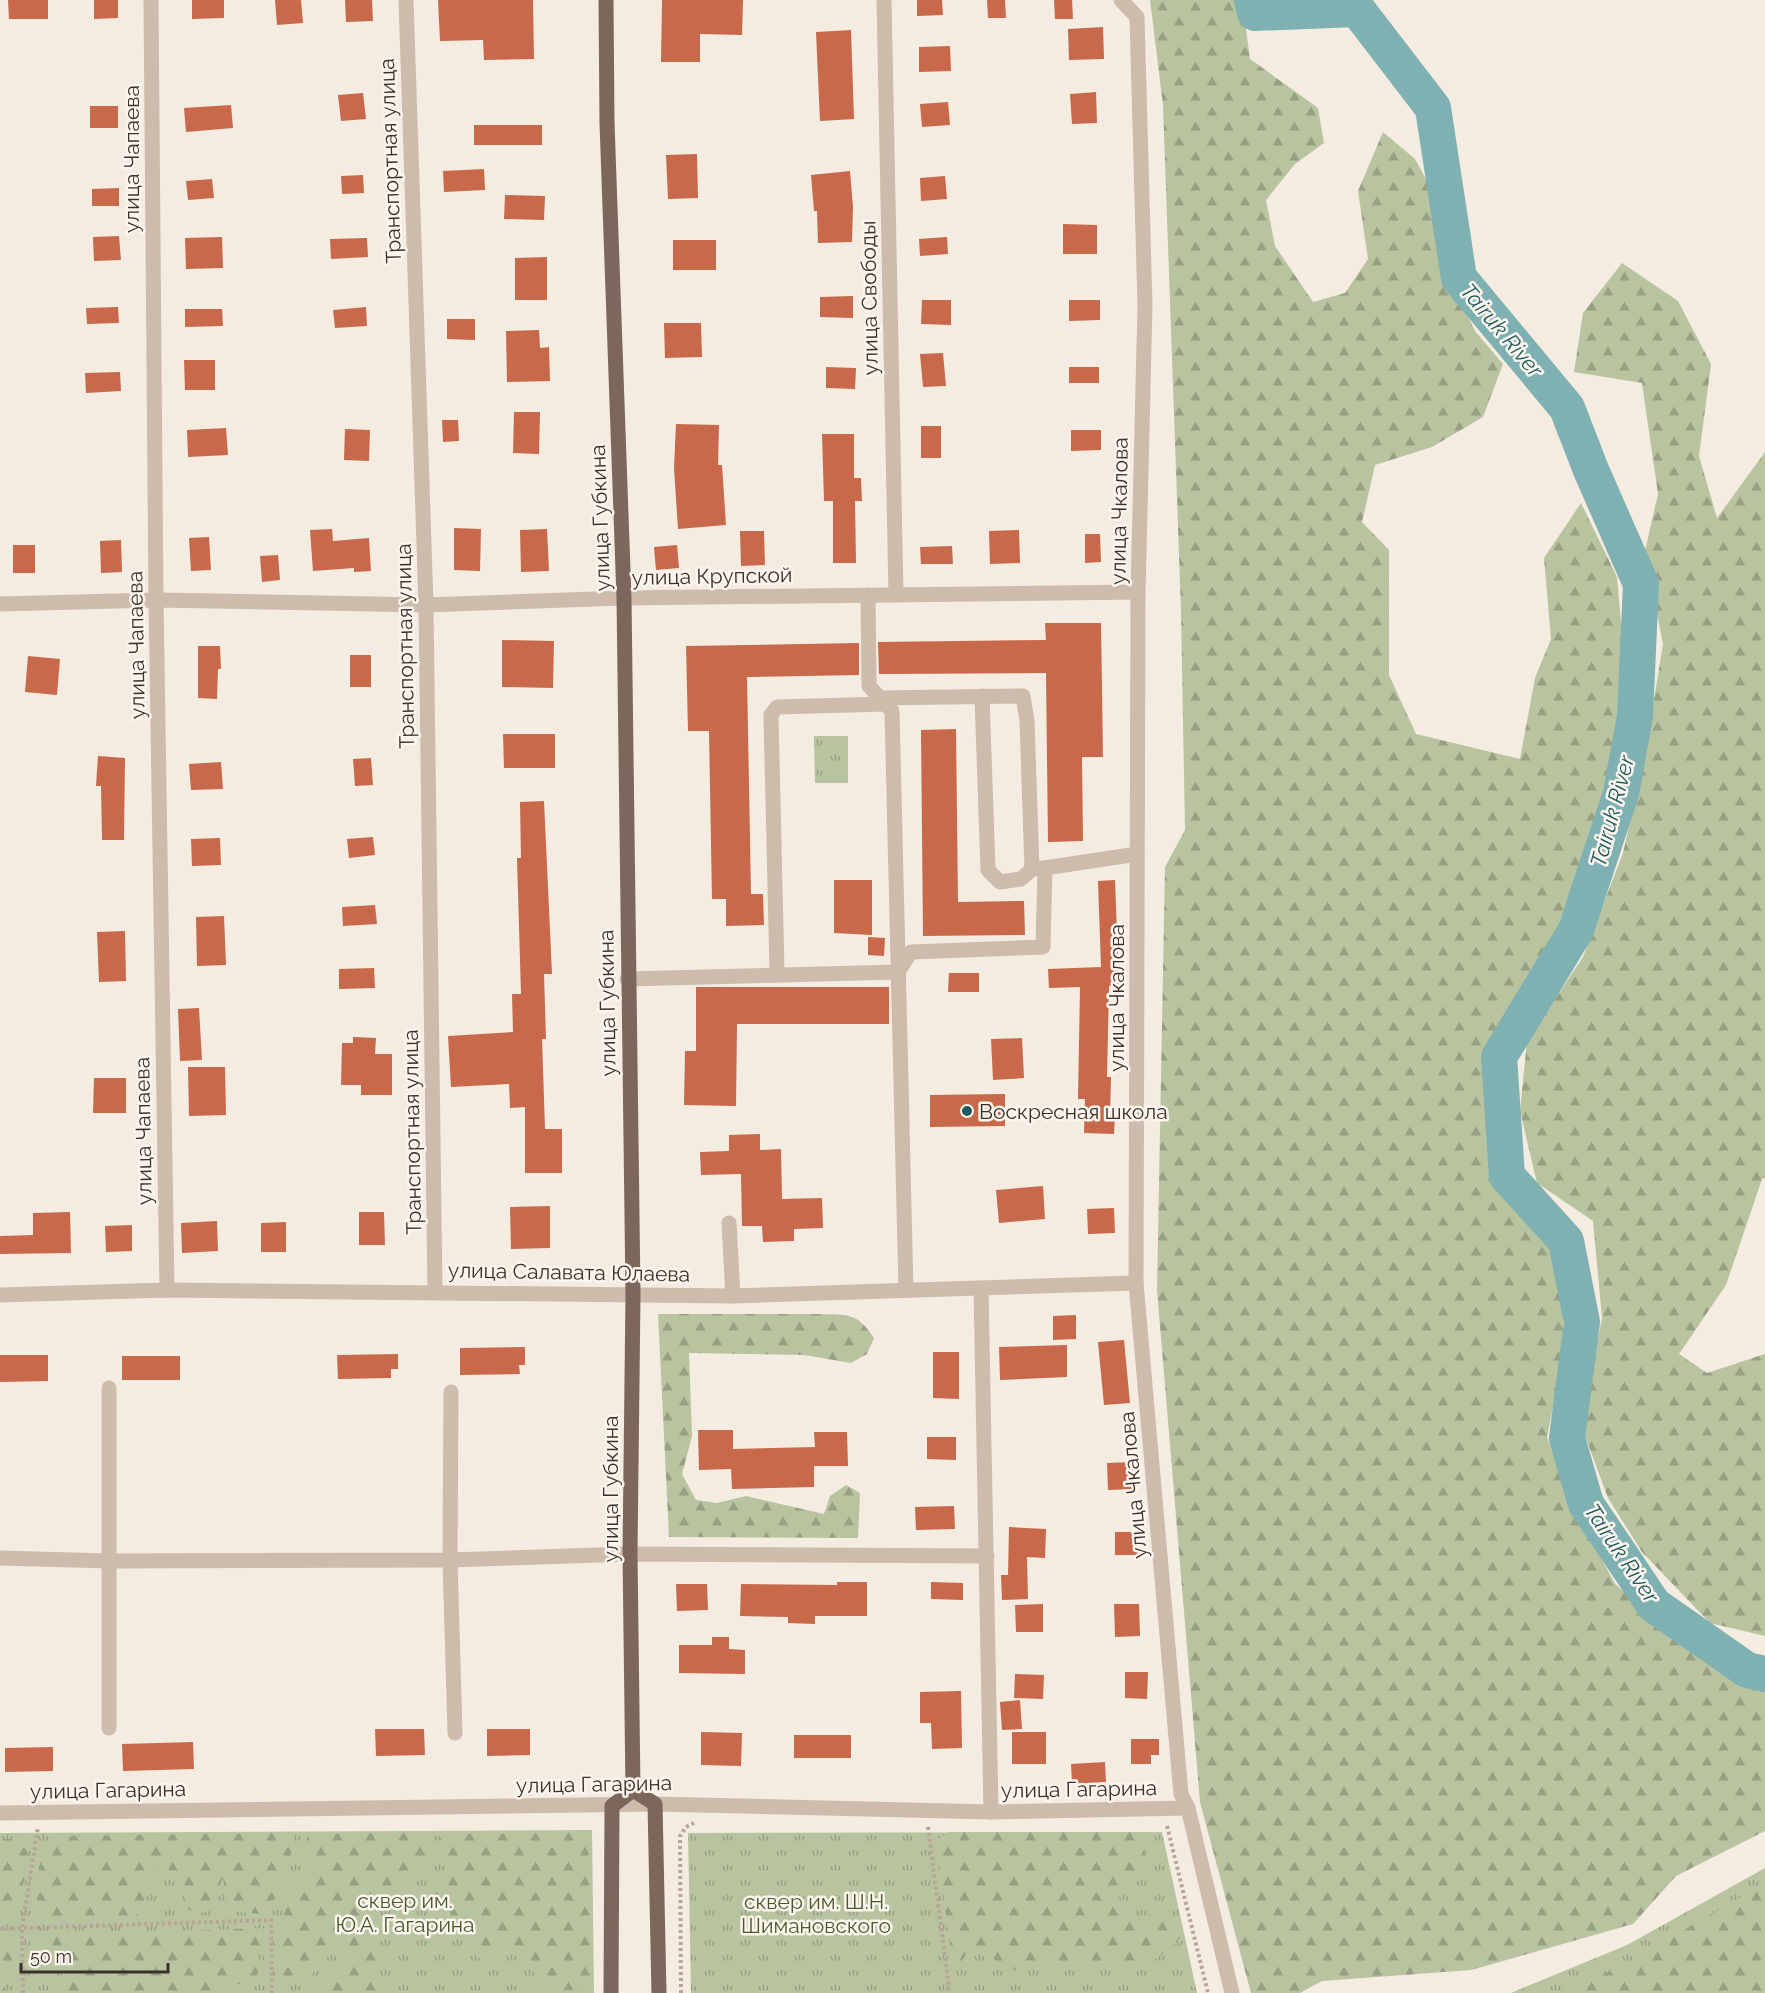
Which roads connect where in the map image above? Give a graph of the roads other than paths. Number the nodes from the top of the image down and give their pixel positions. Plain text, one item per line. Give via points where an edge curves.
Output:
1 (151, 0) edge
2 (406, 0) edge
3 (606, 0) edge
4 (884, 0) edge
5 (1121, 0) edge
6 (1138, 592) junction
7 (868, 595) junction
8 (896, 595) junction
9 (624, 598) junction
10 (156, 600) junction
11 (0, 604) edge
12 (426, 605) junction
13 (982, 696) junction
14 (883, 701) junction
15 (1137, 855) junction
16 (1039, 868) junction
17 (898, 972) junction
18 (777, 973) junction
19 (627, 979) junction
20 (729, 1223) dead end
21 (1136, 1284) junction
22 (981, 1288) junction
23 (167, 1290) junction
24 (906, 1290) junction
25 (435, 1292) junction
26 (633, 1294) junction
27 (0, 1295) edge
28 (734, 1296) junction
29 (109, 1388) dead end
30 (451, 1392) dead end
31 (630, 1554) junction
32 (987, 1556) junction
33 (0, 1558) edge
34 (450, 1560) junction
35 (110, 1561) junction
36 (109, 1728) dead end
37 (455, 1733) dead end
38 (633, 1790) junction
39 (656, 1804) junction
40 (612, 1806) junction
41 (1188, 1808) junction
42 (992, 1812) junction
43 (0, 1813) edge
44 (611, 1993) edge
45 (659, 1993) edge
46 (1232, 1993) edge

1 - 10 street, улица Чапаева
2 - 12 street, Транспортная улица
3 - 9 main road, улица Губкина
4 - 8 street, улица Свободы
5 - 6 street, улица Чкалова via 1137,17 1144,283
6 - 8 street, улица Крупской
6 - 15 street, улица Чкалова
7 - 8 street, улица Крупской
7 - 9 street, улица Крупской
7 - 14 street via 869,686
9 - 12 street, улица Крупской
9 - 19 main road, улица Губкина
10 - 11 street, улица Крупской
10 - 12 street, улица Крупской
10 - 23 street, улица Чапаева
12 - 25 street, Транспортная улица
13 - 14 street
13 - 16 street via 1023,696
13 - 16 street via 988,870 1000,882 1021,879
14 - 17 street via 892,711
14 - 18 street via 777,707 771,715
15 - 16 street
15 - 21 street, улица Чкалова
16 - 17 street via 1043,948 911,952
17 - 18 street
17 - 24 street
18 - 19 street
19 - 26 main road, улица Губкина
20 - 28 street
21 - 22 street, улица Салавата Юлаева
21 - 41 street, улица Чкалова via 1181,1794
22 - 24 street, улица Салавата Юлаева
22 - 32 street
23 - 25 street, улица Салавата Юлаева
23 - 27 street, улица Салавата Юлаева
24 - 28 street, улица Салавата Юлаева
25 - 26 street, улица Салавата Юлаева
26 - 28 street, улица Салавата Юлаева
26 - 31 main road, улица Губкина
29 - 35 street
30 - 34 street
31 - 32 street
31 - 34 street
31 - 38 main road, улица Губкина
32 - 42 street
33 - 35 street
34 - 35 street
34 - 37 street
35 - 36 street
38 - 39 main road
38 - 40 main road
39 - 40 street, улица Гагарина
39 - 42 street, улица Гагарина
39 - 45 main road
40 - 43 street, улица Гагарина
40 - 44 main road
41 - 42 street, улица Гагарина
41 - 46 street, улица Чкалова

